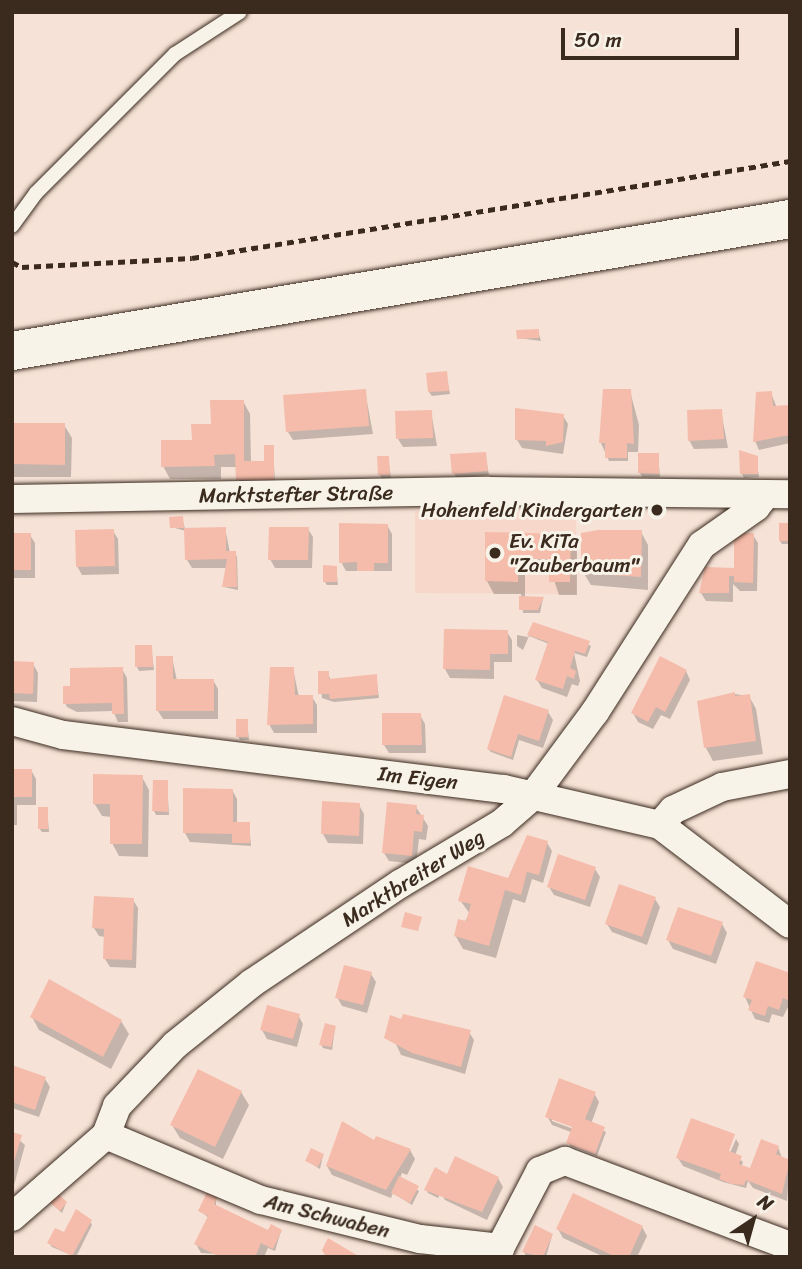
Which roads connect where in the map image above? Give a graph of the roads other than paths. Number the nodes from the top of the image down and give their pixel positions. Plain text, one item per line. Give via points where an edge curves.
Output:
1 (240, 12) edge
2 (790, 219) edge
3 (12, 226) edge
4 (12, 351) edge
5 (778, 494) edge
6 (12, 499) edge
7 (12, 721) edge
8 (790, 774) edge
9 (532, 797) junction
10 (660, 825) junction
11 (790, 924) edge
12 (106, 1135) junction
13 (13, 1215) edge
14 (790, 1246) edge

1 - 3 lane via 175,54 36,193
2 - 4 main road
5 - 6 street, Marktstefter Straße via 488,491
5 - 9 street, Marktbreiter Weg via 702,545 595,712
7 - 9 street, Im Eigen via 63,735 504,789
8 - 10 street via 722,787 673,810
9 - 10 street, Im Eigen
9 - 12 street, Marktbreiter Weg via 502,823 400,884 252,983 175,1045 117,1105
10 - 11 street, Im Eigen
12 - 13 street, Marktbreiter Weg
12 - 14 street, Am Schwaben via 261,1200 420,1239 500,1248 540,1171 565,1161

